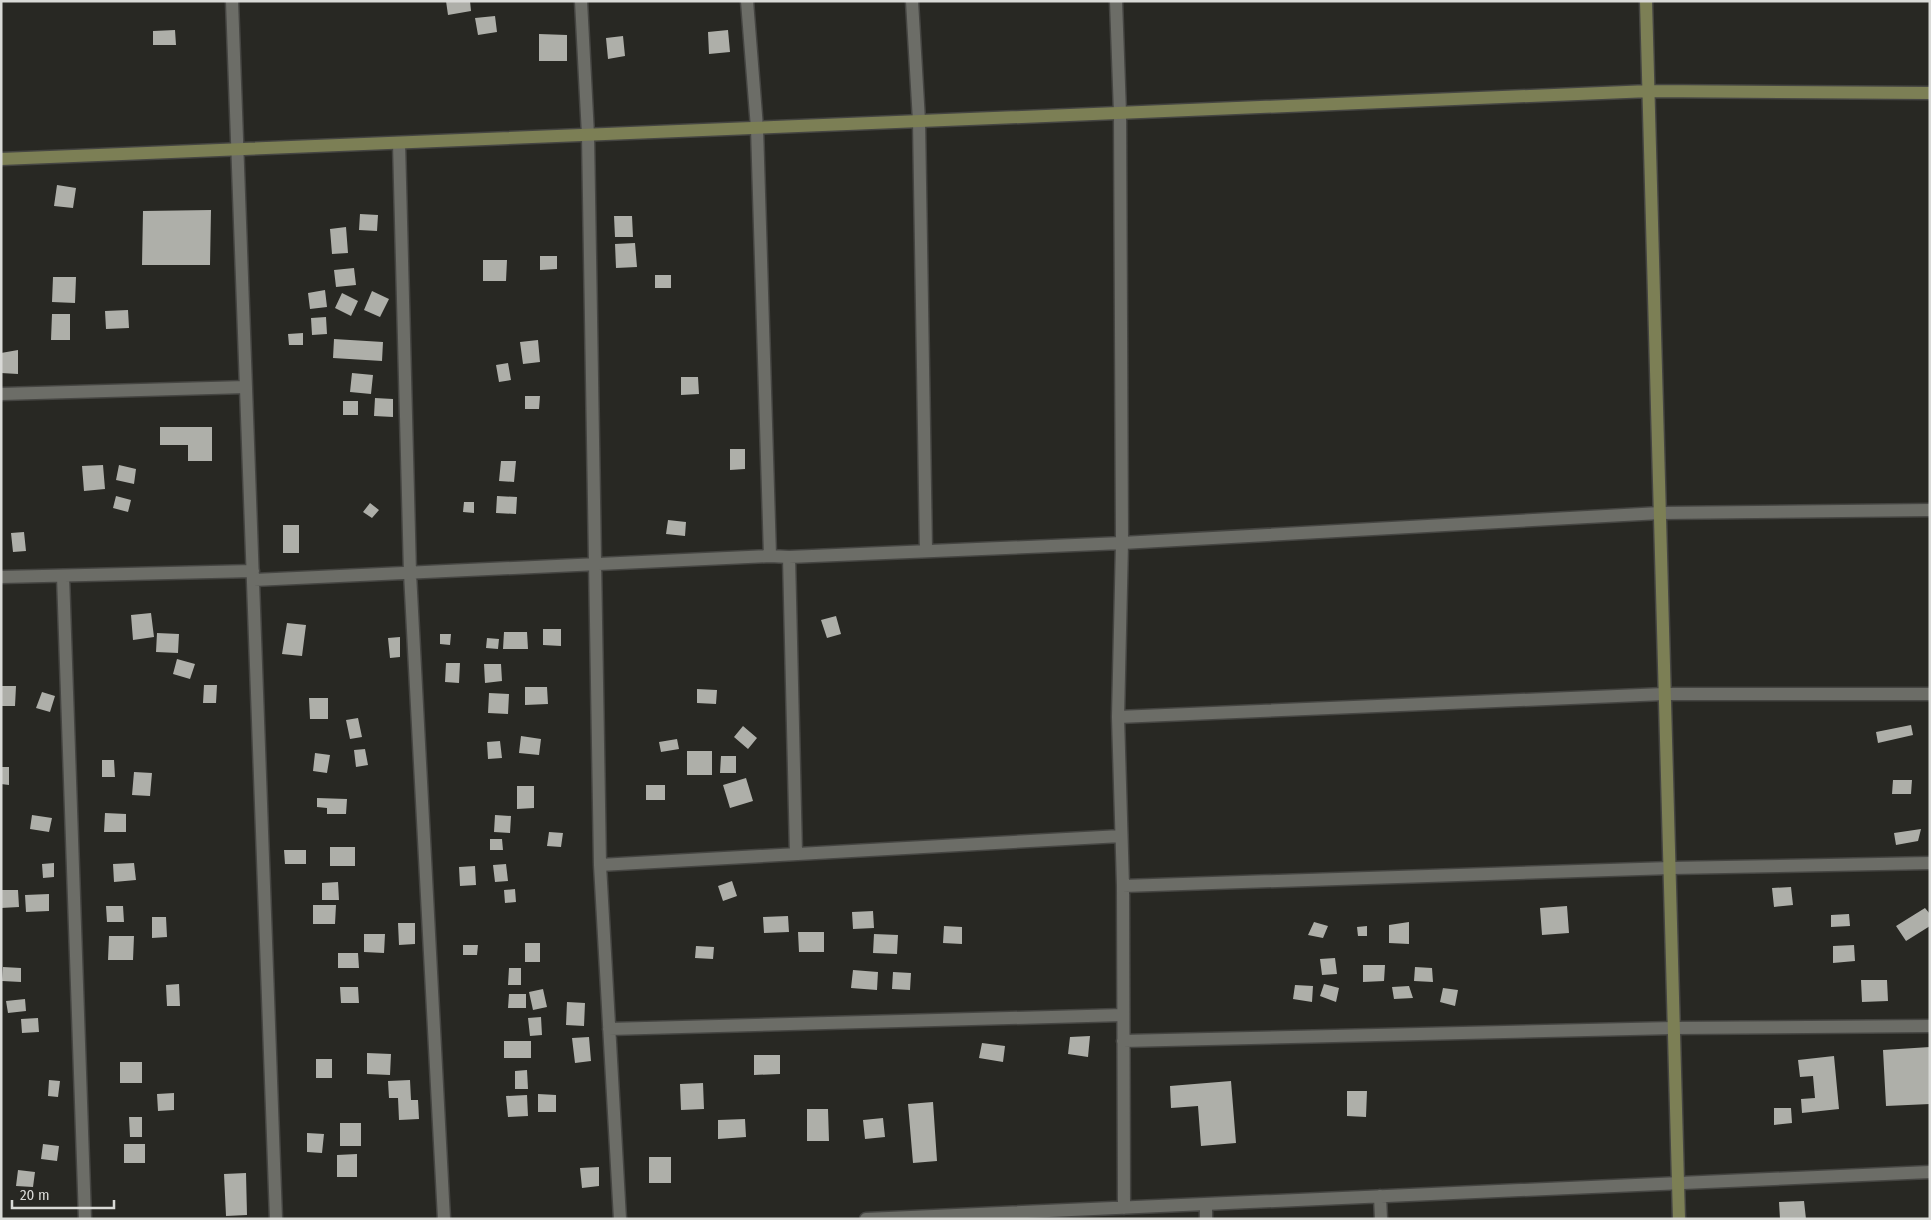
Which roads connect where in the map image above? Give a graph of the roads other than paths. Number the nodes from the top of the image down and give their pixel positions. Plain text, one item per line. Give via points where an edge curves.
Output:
1 (232, 1) edge
2 (581, 1) edge
3 (748, 1) edge
4 (912, 1) edge
5 (1116, 1) edge
6 (1646, 1) edge
7 (1650, 91) junction
8 (1930, 93) edge
9 (1120, 113) junction
10 (918, 121) junction
11 (756, 128) junction
12 (588, 135) junction
13 (399, 143) junction
14 (237, 149) junction
15 (1, 159) edge
16 (246, 387) junction
17 (1, 394) edge
18 (1930, 510) edge
19 (1660, 513) junction
20 (1122, 543) junction
21 (926, 551) junction
22 (770, 556) junction
23 (789, 557) junction
24 (596, 565) junction
25 (410, 573) junction
26 (63, 576) junction
27 (253, 576) junction
28 (1, 578) edge
29 (1664, 694) junction
30 (1930, 694) edge
31 (1118, 717) junction
32 (1121, 836) junction
33 (796, 854) junction
34 (1930, 863) edge
35 (600, 865) junction
36 (1671, 868) junction
37 (1123, 886) junction
38 (1123, 1015) junction
39 (1930, 1026) edge
40 (609, 1028) junction
41 (1673, 1028) junction
42 (1123, 1041) junction
43 (1930, 1172) edge
44 (1677, 1183) junction
45 (1380, 1196) junction
46 (1206, 1204) junction
47 (1124, 1208) junction
48 (1000, 1216) edge
49 (85, 1219) edge
50 (276, 1219) edge
51 (444, 1219) edge
52 (620, 1219) edge
53 (866, 1219) edge
54 (1206, 1219) edge
55 (1381, 1219) edge
56 (1679, 1219) edge

1 - 14 street
2 - 12 street
3 - 11 street
4 - 10 street
5 - 9 street
6 - 7 street
7 - 8 street
7 - 9 street
7 - 19 street
9 - 10 street
9 - 20 street
10 - 11 street
10 - 21 street
11 - 12 street
11 - 22 street
12 - 13 street
12 - 24 street
13 - 14 street
13 - 25 street
14 - 15 street
14 - 16 street
16 - 17 street
16 - 27 street
18 - 19 street
19 - 20 street
19 - 29 street
20 - 21 street
20 - 31 street
21 - 23 street
22 - 23 street
22 - 24 street
23 - 33 street
24 - 25 street
24 - 35 street
25 - 27 street
25 - 51 street
26 - 27 street
26 - 28 street
26 - 49 street
27 - 50 street
29 - 30 street
29 - 31 street
29 - 36 street
31 - 32 street
32 - 33 street
32 - 37 street
33 - 35 street
34 - 36 street
35 - 40 street
36 - 37 street
36 - 41 street
37 - 38 street
38 - 40 street
38 - 42 street
39 - 41 street
40 - 52 street
41 - 42 street
41 - 44 street
42 - 47 street
43 - 44 street
44 - 45 street
44 - 56 street
45 - 46 street
45 - 55 street
46 - 47 street
46 - 54 street
47 - 48 street
48 - 53 street

